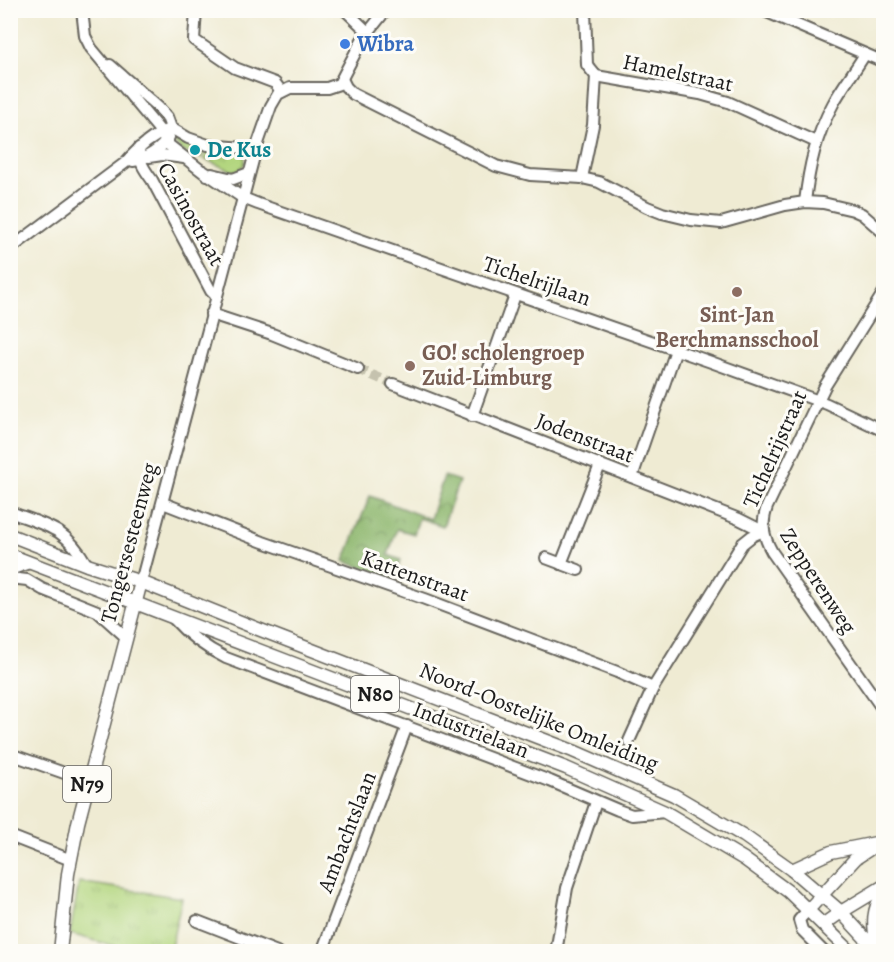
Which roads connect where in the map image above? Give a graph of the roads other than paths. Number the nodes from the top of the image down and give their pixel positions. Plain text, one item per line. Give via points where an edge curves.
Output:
1 (82, 10) edge
2 (345, 10) edge
3 (386, 10) edge
4 (762, 10) edge
5 (195, 14) edge
6 (584, 16) edge
7 (369, 33) junction
8 (884, 48) edge
9 (865, 54) junction
10 (881, 60) edge
11 (596, 76) junction
12 (342, 79) junction
13 (281, 91) junction
14 (166, 135) junction
15 (816, 142) junction
16 (139, 148) junction
17 (256, 149) junction
18 (143, 159) junction
19 (185, 159) junction
20 (125, 163) junction
21 (203, 171) junction
22 (249, 173) junction
23 (582, 178) junction
24 (805, 202) junction
25 (241, 203) junction
26 (884, 233) edge
27 (10, 249) edge
28 (884, 292) edge
29 (515, 295) junction
30 (216, 296) junction
31 (211, 315) junction
32 (676, 350) junction
33 (358, 369) tunnel mouth
34 (393, 384) tunnel mouth
35 (818, 401) junction
36 (472, 416) junction
37 (884, 431) edge
38 (600, 465) junction
39 (632, 477) junction
40 (163, 503) junction
41 (10, 512) edge
42 (763, 531) junction
43 (10, 535) edge
44 (10, 555) edge
45 (546, 558) dead end
46 (29, 563) junction
47 (561, 564) junction
48 (87, 565) junction
49 (10, 570) edge
50 (578, 570) dead end
51 (10, 578) edge
52 (141, 582) junction
53 (135, 605) junction
54 (173, 618) junction
55 (126, 637) junction
56 (653, 688) junction
57 (884, 711) edge
58 (407, 726) junction
59 (629, 741) dead end
60 (10, 754) edge
61 (87, 781) junction
62 (596, 802) junction
63 (665, 812) junction
64 (10, 836) edge
65 (881, 842) edge
66 (71, 860) junction
67 (792, 870) junction
68 (884, 886) edge
69 (884, 891) edge
70 (821, 894) junction
71 (809, 909) junction
72 (841, 912) junction
73 (197, 921) dead end
74 (824, 924) junction
75 (60, 951) edge
76 (278, 951) edge
77 (322, 951) edge
78 (556, 951) edge
79 (824, 951) edge
80 (852, 951) edge
81 (878, 951) edge

1 - 14 street via 85,36 91,48 167,117
2 - 7 street
3 - 7 street
4 - 9 street
5 - 13 street via 194,40 235,68 275,83
6 - 11 street via 587,65
7 - 12 street
8 - 10 street
9 - 10 street
9 - 15 street via 833,104
11 - 15 street, Hamelstraat via 728,102
11 - 23 street via 593,125
12 - 13 street via 331,88
12 - 23 street via 353,94 496,166 530,175
13 - 17 street, Tongersesteenweg via 271,106
14 - 16 street
14 - 17 street via 208,145
14 - 18 street
14 - 19 street, Tichelrijlaan
15 - 24 street
16 - 18 street, Casinostraat
16 - 20 street
17 - 22 street, Tongersesteenweg
18 - 19 street via 162,155
18 - 20 street
18 - 30 street, Casinostraat
19 - 21 street, Tichelrijlaan
20 - 27 street
21 - 22 street via 231,178
21 - 25 street, Tichelrijlaan
22 - 25 street, Tongersesteenweg
23 - 24 street via 654,210 711,223 731,222
24 - 26 street via 853,210
25 - 29 street, Tichelrijlaan
25 - 30 street, Tongersesteenweg
28 - 35 street, Tichelrijstraat
29 - 32 street, Tichelrijlaan
29 - 36 street
30 - 31 street, Tongersesteenweg
31 - 33 street via 272,334
31 - 40 street, Tongersesteenweg
32 - 35 street, Tichelrijlaan
32 - 39 street
34 - 36 street, Jodenstraat
35 - 37 street, Tichelrijlaan
35 - 42 street, Tichelrijstraat via 767,507
36 - 38 street, Jodenstraat
38 - 39 street, Jodenstraat
38 - 47 street
39 - 42 street, Jodenstraat
40 - 52 street, Tongersesteenweg
40 - 56 street, Kattenstraat
41 - 48 street via 59,531 78,549
42 - 56 street, Tichelrijstraat via 742,544
42 - 57 street, Zepperenweg via 772,552
43 - 48 main road, Noord-Oostelijke Omleiding / N80
44 - 46 main road, Noord-Oostelijke Omleiding / N80
45 - 47 street
46 - 49 street
46 - 53 main road, Noord-Oostelijke Omleiding / N80
47 - 50 street
48 - 52 main road, Noord-Oostelijke Omleiding / N80
51 - 55 street via 27,580 42,590 97,611
52 - 53 main road, Tongersesteenweg / N79
52 - 67 main road, Noord-Oostelijke Omleiding / N80 via 639,778 725,824
53 - 54 main road, Noord-Oostelijke Omleiding / N80
53 - 55 main road, Tongersesteenweg / N79
54 - 58 street, Industrielaan via 199,642 226,658
54 - 63 main road, Noord-Oostelijke Omleiding / N80 via 566,768
55 - 61 main road, Tongersesteenweg / N79
56 - 59 street, Tichelrijstraat
58 - 62 street, Industrielaan
58 - 77 street, Ambachtslaan
60 - 61 street
61 - 66 main road, Tongersesteenweg / N79
62 - 63 street, Industrielaan via 632,815
62 - 78 street via 567,888
63 - 71 main road, Noord-Oostelijke Omleiding / N80 via 744,859
64 - 66 street
65 - 67 main road via 831,852
65 - 70 main road via 856,858
66 - 75 main road, Tongersesteenweg / N79
67 - 70 main road, Noord-Oostelijke Omleiding / N80
68 - 72 main road
69 - 81 main road via 873,921
70 - 71 main road
70 - 72 main road, Noord-Oostelijke Omleiding / N80
71 - 74 main road, Noord-Oostelijke Omleiding / N80
71 - 79 street via 799,920 802,930
72 - 74 main road
72 - 81 main road, Noord-Oostelijke Omleiding / N80
73 - 76 street
74 - 80 main road, Noord-Oostelijke Omleiding / N80

